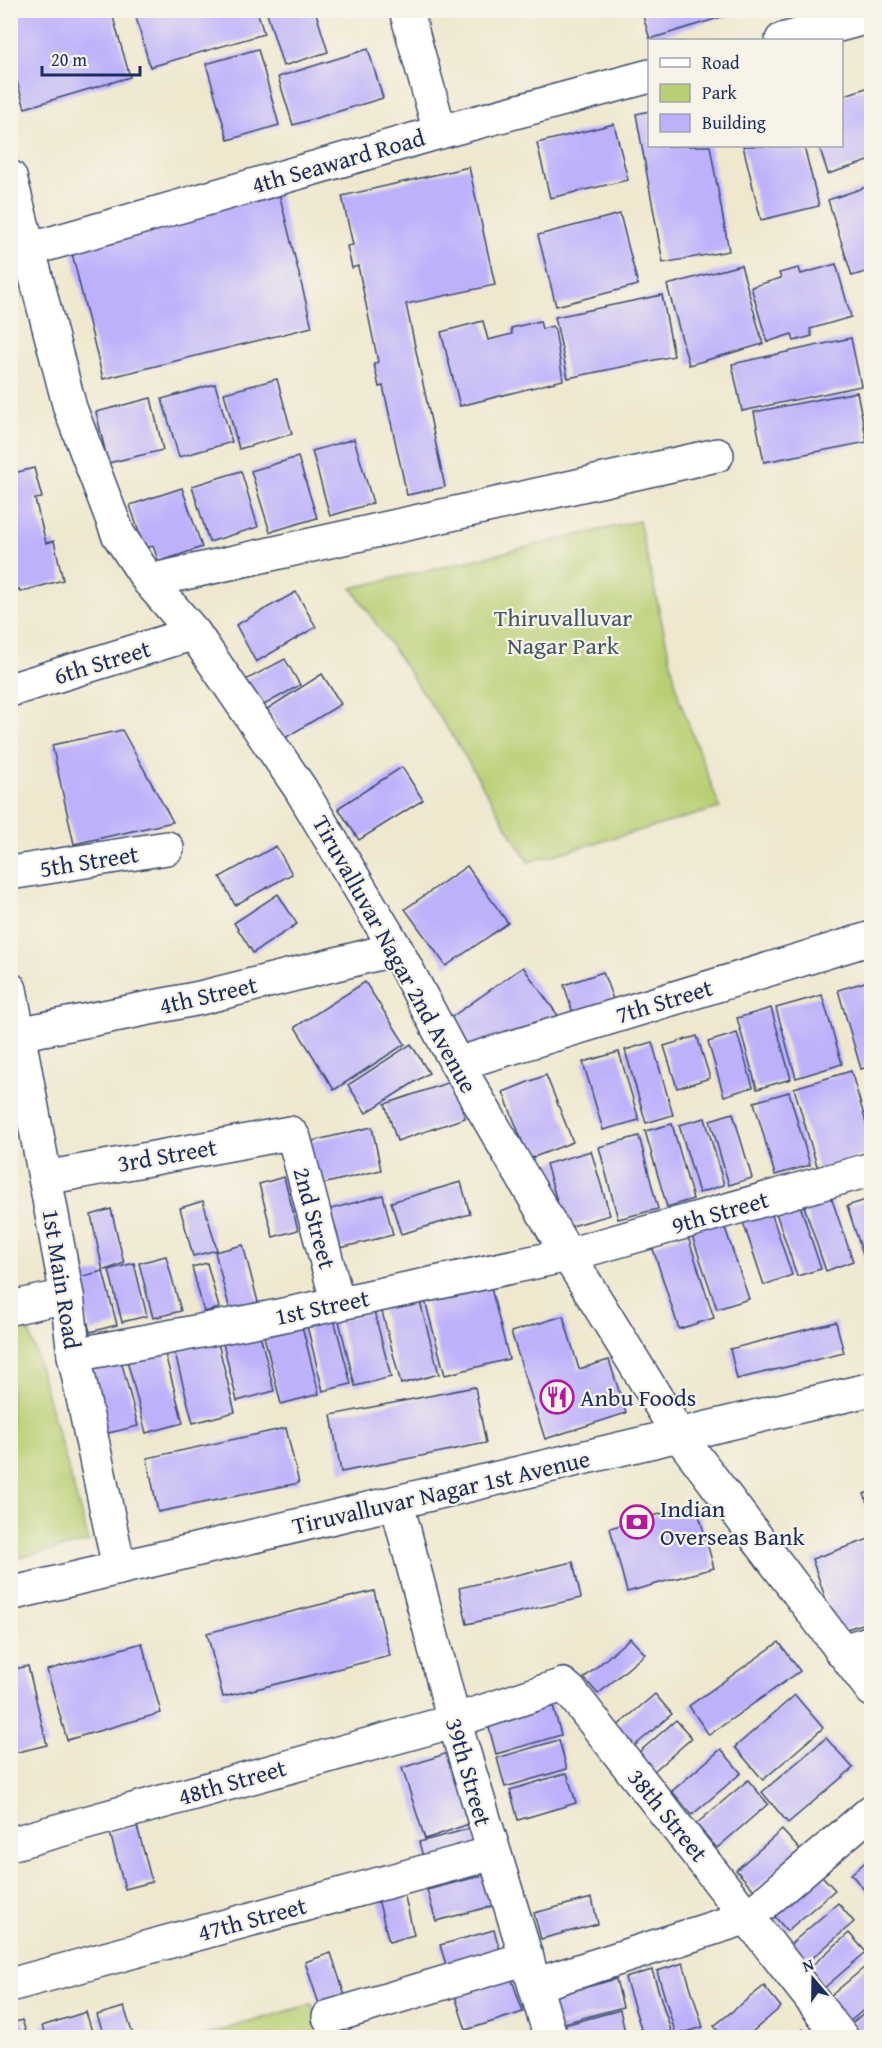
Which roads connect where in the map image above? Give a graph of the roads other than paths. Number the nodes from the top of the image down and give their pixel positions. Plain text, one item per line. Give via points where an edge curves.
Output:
1 (406, 10) edge
2 (872, 16) edge
3 (786, 39) edge
4 (648, 77) edge
5 (440, 132) junction
6 (10, 177) edge
7 (19, 253) edge
8 (717, 455) dead end
9 (149, 581) junction
10 (194, 633) junction
11 (10, 690) edge
12 (167, 848) dead end
13 (10, 873) edge
14 (872, 938) edge
15 (396, 950) junction
16 (10, 989) edge
17 (18, 1034) junction
18 (457, 1064) junction
19 (290, 1133) joint
20 (872, 1169) edge
21 (45, 1178) junction
22 (568, 1255) junction
23 (67, 1296) junction
24 (338, 1304) junction
25 (10, 1308) edge
26 (74, 1355) junction
27 (872, 1389) edge
28 (679, 1435) junction
29 (397, 1504) junction
30 (119, 1568) junction
31 (10, 1594) edge
32 (856, 1647) edge
33 (872, 1690) edge
34 (454, 1721) junction
35 (872, 1811) edge
36 (10, 1844) edge
37 (493, 1854) junction
38 (748, 1917) junction
39 (531, 1971) junction
40 (10, 1985) edge
41 (329, 2017) dead end
42 (551, 2037) edge
43 (842, 2037) edge

1 - 5 street
2 - 3 street
4 - 5 street, 4th Seaward Road
5 - 7 street, 4th Seaward Road
6 - 7 street, Tiruvalluvar Nagar 2nd Avenue
7 - 9 street, Tiruvalluvar Nagar 2nd Avenue via 70,408 118,534
8 - 9 street
9 - 10 street, Tiruvalluvar Nagar 2nd Avenue
10 - 11 street, 6th Street
10 - 15 street, Tiruvalluvar Nagar 2nd Avenue via 300,788
12 - 13 street, 5th Street
14 - 18 street, 7th Street
15 - 17 street, 4th Street via 200,998
15 - 18 street, Tiruvalluvar Nagar 2nd Avenue
16 - 17 street, 1st Main Road
17 - 21 street, 1st Main Road
18 - 22 street, Tiruvalluvar Nagar 2nd Avenue
19 - 21 street, 3rd Street
19 - 24 street, 2nd Street
20 - 22 street, 9th Street
21 - 23 street, 1st Main Road
22 - 24 street, 1st Street
22 - 28 street, Tiruvalluvar Nagar 2nd Avenue
23 - 25 street
23 - 26 street, 1st Main Road
24 - 26 street, 1st Street
26 - 30 street, 1st Main Road
27 - 28 street, Tiruvalluvar Nagar 1st Avenue
28 - 29 street, Tiruvalluvar Nagar 1st Avenue
28 - 32 street, Tiruvalluvar Nagar 2nd Avenue
29 - 30 street, Tiruvalluvar Nagar 1st Avenue
29 - 34 street, 39th Street
30 - 31 street, Tiruvalluvar Nagar 1st Avenue
32 - 33 street, Tiruvalluvar Nagar 2nd Avenue
34 - 36 street, 48th Street
34 - 37 street, 39th Street
34 - 38 street, 38th Street via 559,1686 567,1688
35 - 38 street
37 - 39 street, 39th Street
37 - 40 street, 47th Street
38 - 39 street
38 - 43 street, 38th Street
39 - 41 street
39 - 42 street, 39th Street

